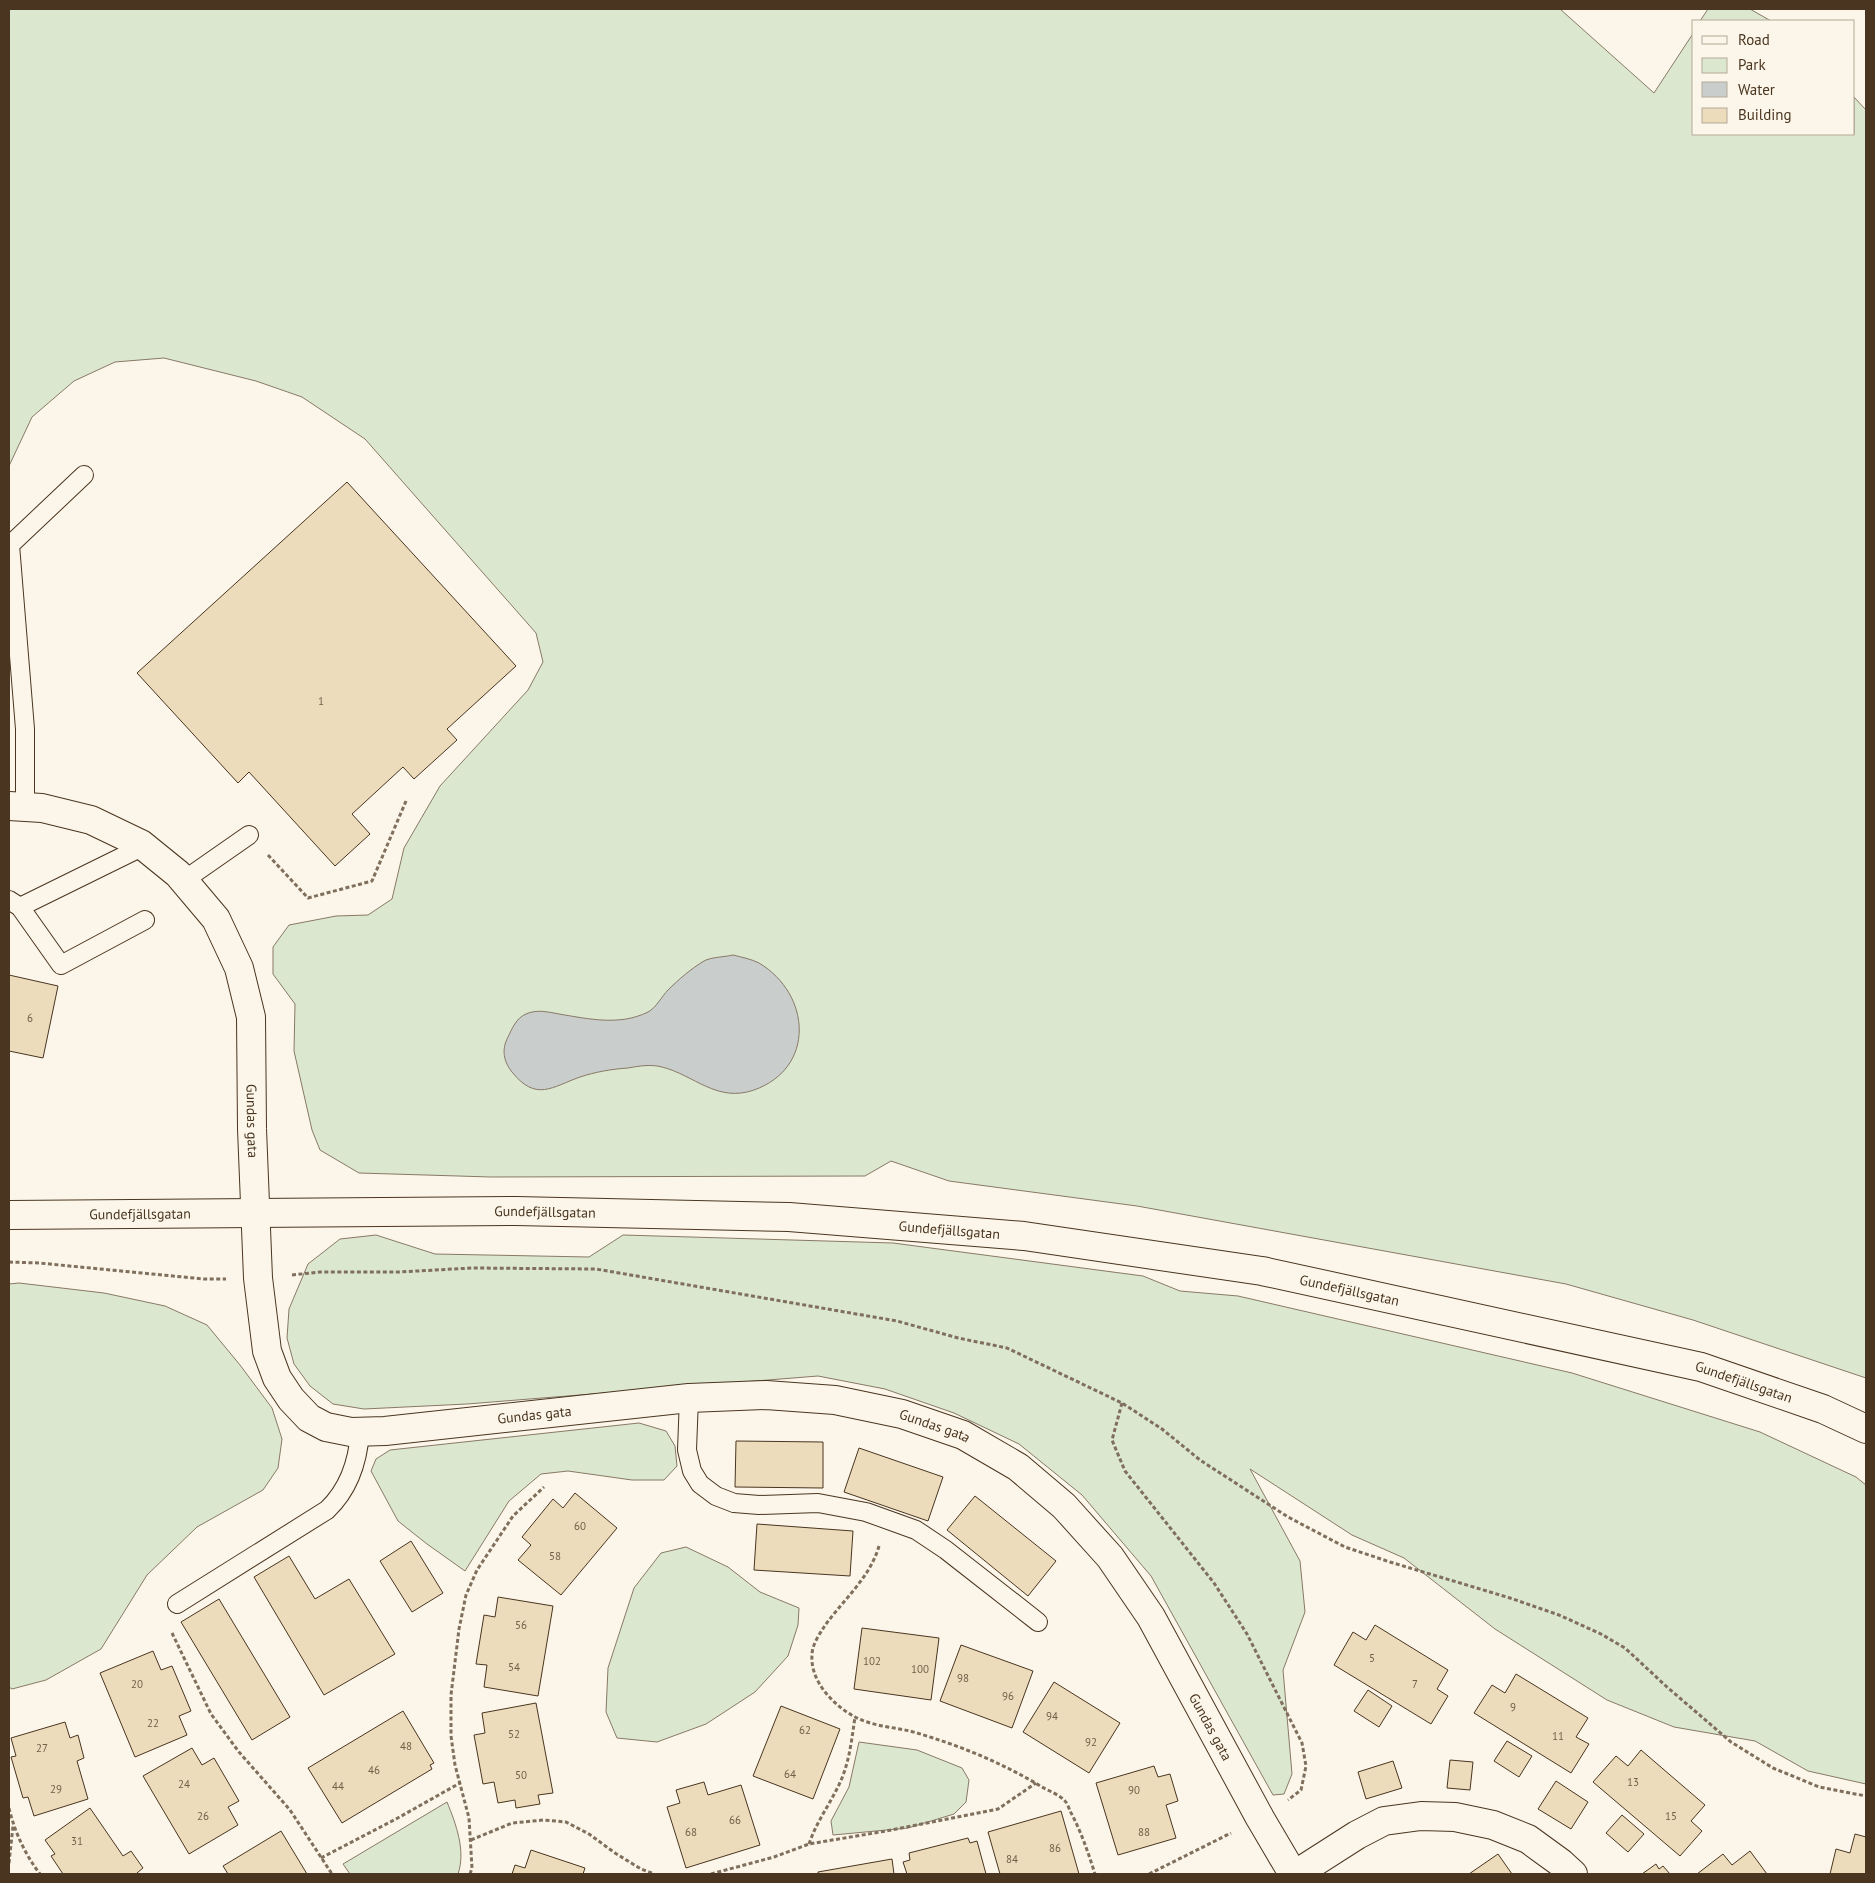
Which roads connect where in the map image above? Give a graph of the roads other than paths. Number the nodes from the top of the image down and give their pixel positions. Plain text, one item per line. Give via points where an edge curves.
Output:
1 (84, 475) dead end
2 (17, 807) edge
3 (249, 834) road end
4 (144, 846) junction
5 (183, 881) junction
6 (14, 904) edge
7 (145, 920) dead end
8 (256, 1214) junction
9 (9, 1215) edge
10 (689, 1398) junction
11 (1866, 1429) edge
12 (360, 1432) junction
13 (177, 1604) road end
14 (1038, 1622) dead end
15 (1294, 1874) edge
16 (1573, 1874) edge

1 - 2 lane via 10,545 25,729
2 - 4 street, Gundas gata via 42,808 91,820
3 - 5 lane
4 - 5 street, Gundas gata
4 - 6 lane
5 - 8 street, Gundas gata via 216,919 239,968 251,1018
6 - 7 lane via 61,965
8 - 9 street, Gundefjällsgatan
8 - 11 street, Gundefjällsgatan via 516,1211 790,1217 1024,1236 1262,1271 1701,1367 1823,1409
8 - 12 street, Gundas gata via 258,1278 267,1351 277,1378 290,1399 310,1418 326,1427
10 - 12 street, Gundas gata
10 - 14 lane via 687,1450 692,1471 700,1484 716,1496 734,1503 759,1505 818,1503 866,1512 916,1530
10 - 15 street, Gundas gata via 766,1395 836,1400 902,1414 963,1435 1018,1467 1064,1506 1110,1557 1151,1617
12 - 13 lane via 358,1452 349,1478 341,1496 327,1510
15 - 16 street, Gundas gata via 1384,1821 1421,1816 1455,1817 1493,1825 1528,1839

